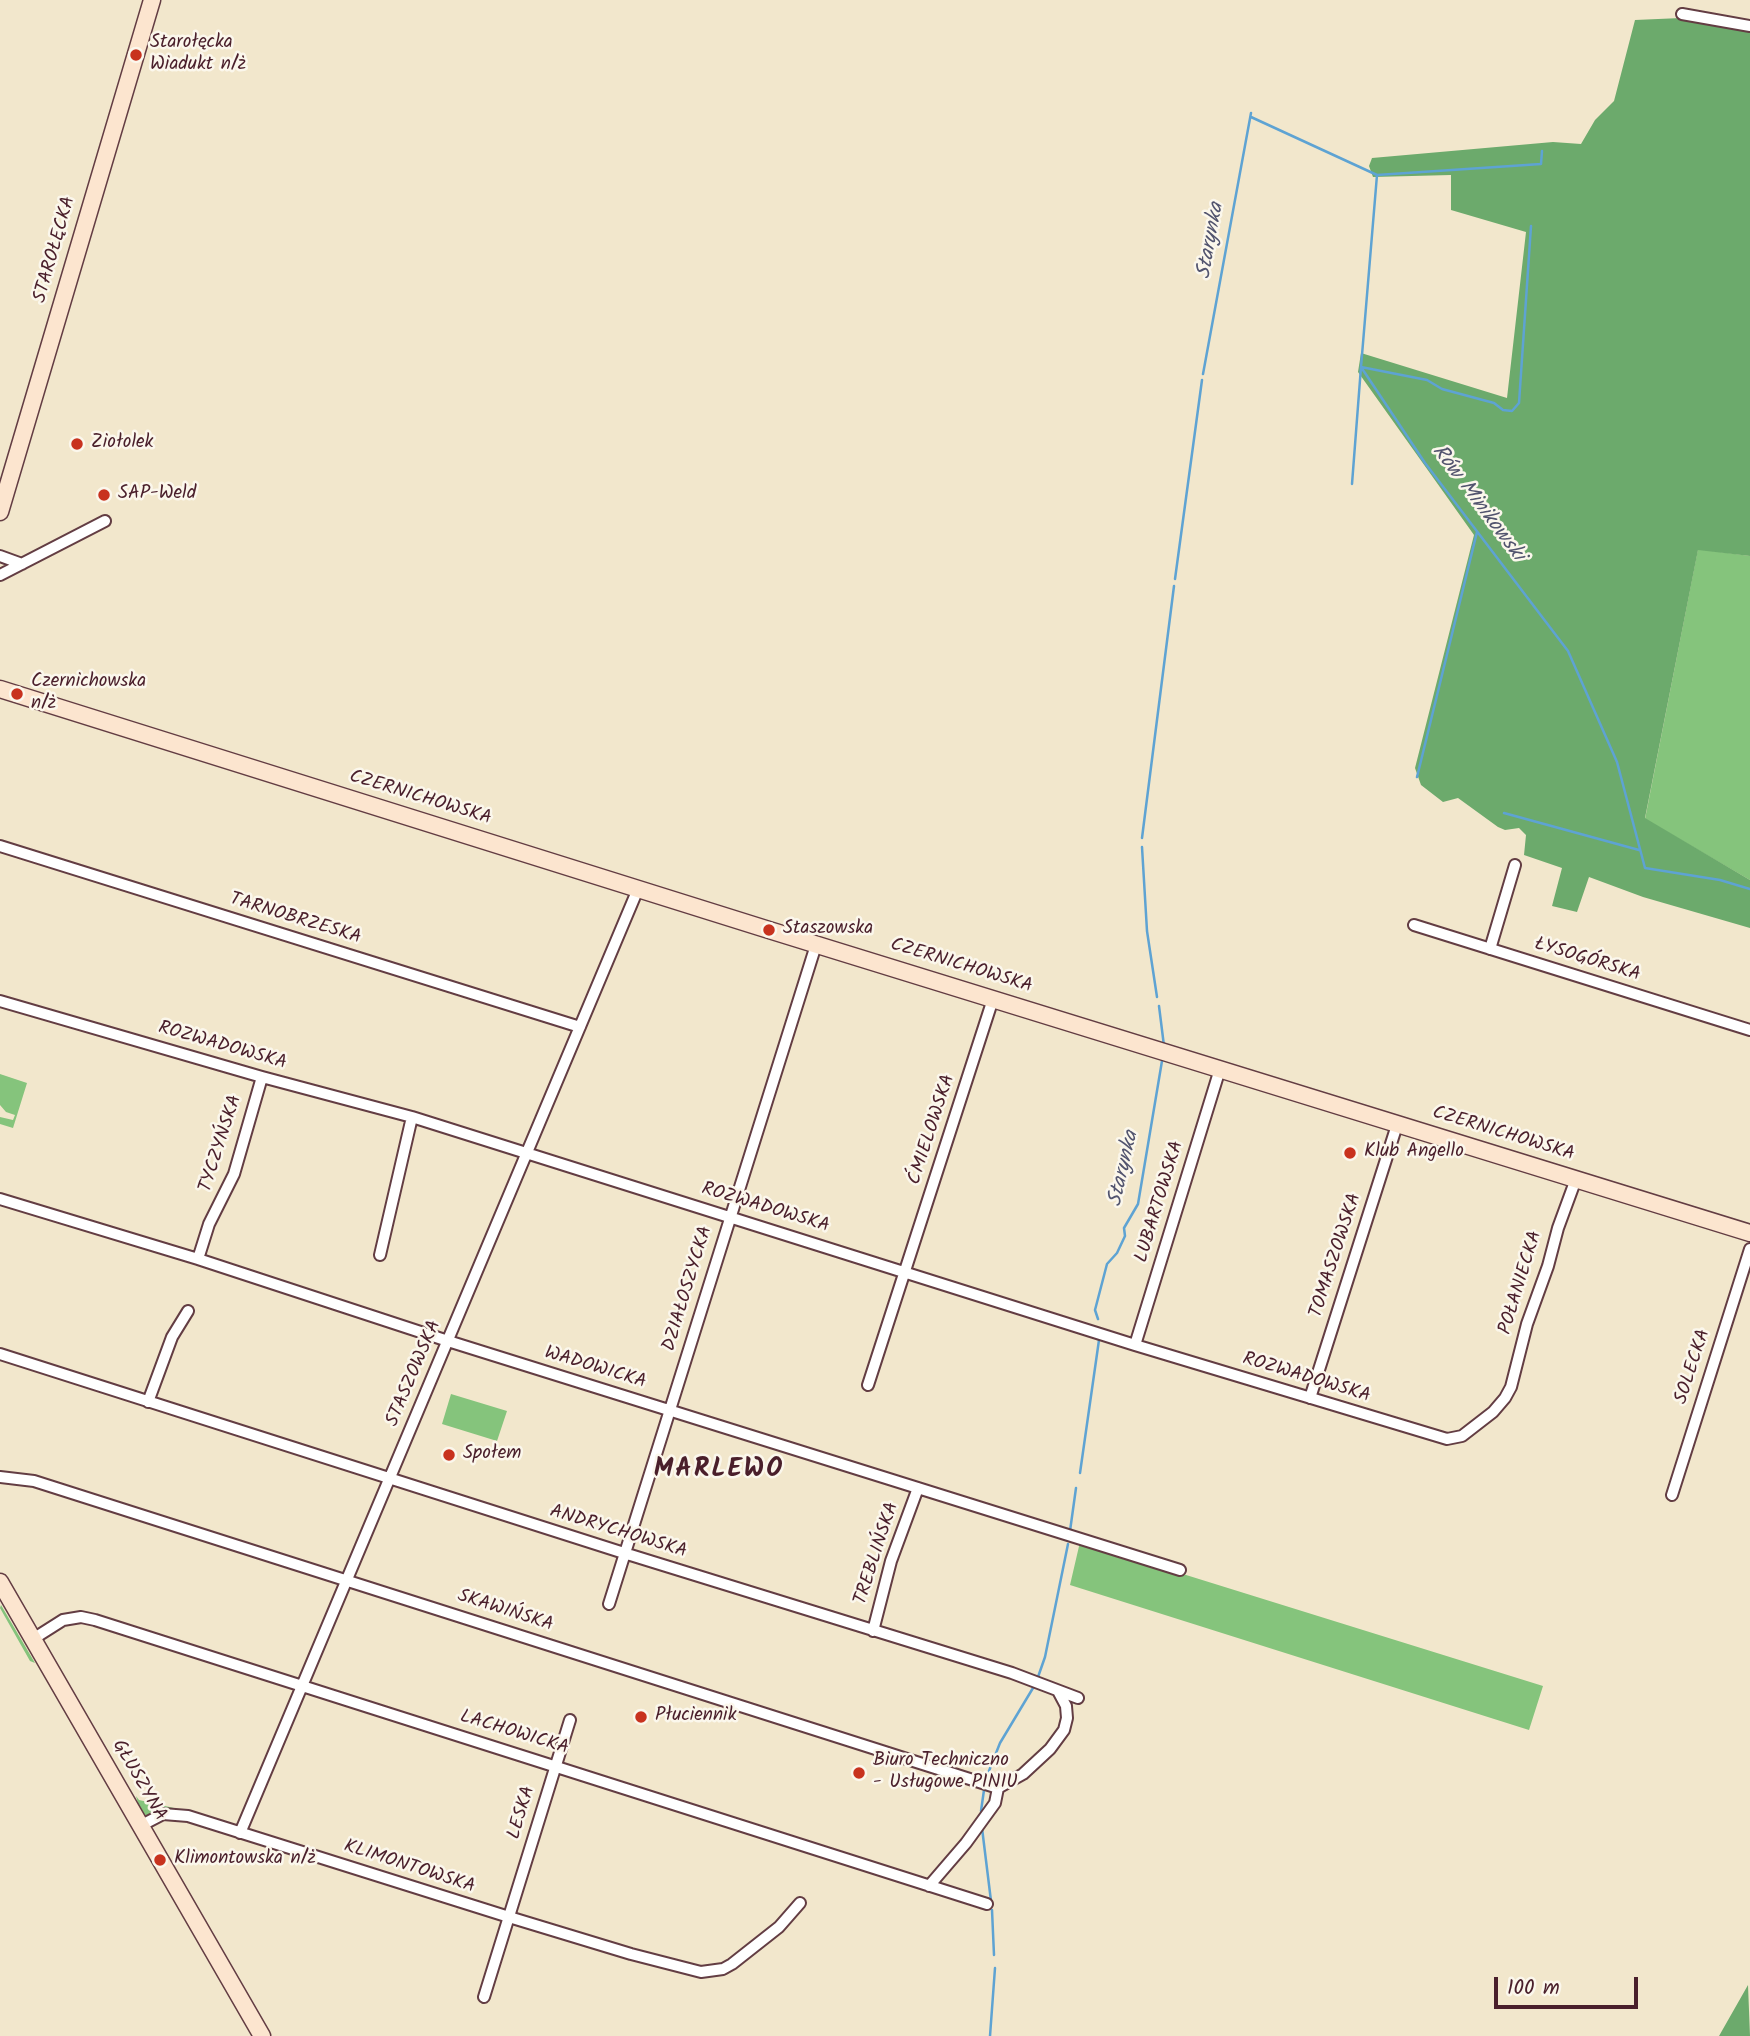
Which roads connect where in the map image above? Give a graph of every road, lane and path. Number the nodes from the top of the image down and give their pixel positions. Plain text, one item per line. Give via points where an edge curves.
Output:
1 (152, 0) edge
2 (1682, 14) dead end
3 (1750, 26) edge
4 (0, 512) edge
5 (105, 521) dead end
6 (0, 556) edge
7 (22, 564) junction
8 (0, 575) edge
9 (0, 689) edge
10 (0, 846) edge
11 (1515, 864) dead end
12 (638, 889) junction
13 (1414, 925) dead end
14 (816, 945) junction
15 (1490, 949) junction
16 (993, 999) junction
17 (0, 1002) edge
18 (580, 1027) junction
19 (1750, 1030) edge
20 (1220, 1069) junction
21 (262, 1077) junction
22 (412, 1117) junction
23 (1397, 1125) junction
24 (526, 1154) junction
25 (1576, 1179) junction
26 (0, 1199) edge
27 (730, 1217) junction
28 (1750, 1233) edge
29 (1750, 1249) edge
30 (380, 1255) dead end
31 (198, 1259) junction
32 (906, 1271) junction
33 (188, 1311) dead end
34 (448, 1341) junction
35 (1135, 1345) junction
36 (0, 1354) edge
37 (868, 1385) dead end
38 (1310, 1398) junction
39 (1506, 1398) joint
40 (148, 1402) junction
41 (670, 1411) junction
42 (0, 1477) edge
43 (389, 1479) junction
44 (918, 1488) junction
45 (1672, 1495) dead end
46 (624, 1553) junction
47 (1180, 1570) dead end
48 (346, 1580) junction
49 (0, 1582) edge
50 (609, 1604) dead end
51 (873, 1631) junction
52 (33, 1639) junction
53 (302, 1686) junction
54 (1058, 1691) junction
55 (1078, 1698) dead end
56 (570, 1720) dead end
57 (556, 1766) junction
58 (998, 1788) junction
59 (140, 1826) junction
60 (240, 1833) junction
61 (929, 1885) junction
62 (800, 1903) dead end
63 (987, 1904) dead end
64 (509, 1917) junction
65 (484, 1997) dead end
66 (261, 2036) edge

1 - 4 street, STAROŁĘCKA
2 - 3 street
5 - 7 street
6 - 7 street
7 - 8 street
9 - 12 street, CZERNICHOWSKA
10 - 18 street, TARNOBRZESKA
11 - 15 street
12 - 14 street, CZERNICHOWSKA
12 - 18 street, STASZOWSKA
13 - 15 street, ŁYSOGÓRSKA
14 - 16 street, CZERNICHOWSKA
14 - 27 street, DZIAŁOSZYCKA
15 - 19 street, ŁYSOGÓRSKA
16 - 20 street, CZERNICHOWSKA
16 - 32 street, ĆMIELOWSKA
17 - 21 street, ROZWADOWSKA
18 - 24 street, STASZOWSKA
20 - 23 street, CZERNICHOWSKA
20 - 35 street, LUBARTOWSKA
21 - 22 street, ROZWADOWSKA
21 - 31 street, TYCZYŃSKA via 234,1174 209,1224
22 - 24 street, ROZWADOWSKA
22 - 30 street
23 - 25 street, CZERNICHOWSKA
23 - 38 street, TOMASZOWSKA
24 - 27 street, ROZWADOWSKA
24 - 34 street, STASZOWSKA
25 - 28 street, CZERNICHOWSKA
25 - 39 street, POŁANIECKA
26 - 31 street, WADOWICKA
27 - 32 street, ROZWADOWSKA
27 - 41 street, DZIAŁOSZYCKA
29 - 45 street, SOLECKA
31 - 34 street, WADOWICKA
32 - 35 street, ROZWADOWSKA
32 - 37 street, ĆMIELOWSKA
33 - 40 street via 172,1337
34 - 41 street, WADOWICKA
34 - 43 street, STASZOWSKA
35 - 38 street, ROZWADOWSKA
36 - 40 street, ANDRYCHOWSKA
38 - 39 street, ROZWADOWSKA via 1447,1439 1462,1436
40 - 43 street, ANDRYCHOWSKA
41 - 44 street, WADOWICKA
41 - 46 street, DZIAŁOSZYCKA
42 - 48 street, SKAWIŃSKA via 34,1481
43 - 46 street, ANDRYCHOWSKA
43 - 48 street, STASZOWSKA
44 - 47 street, WADOWICKA
44 - 51 street, TREBLIŃSKA via 891,1561
46 - 50 street, DZIAŁOSZYCKA
46 - 51 street, ANDRYCHOWSKA
48 - 53 street, STASZOWSKA
48 - 58 street, SKAWIŃSKA
49 - 52 street, GŁUSZYNA
51 - 54 street, ANDRYCHOWSKA
52 - 53 street, LACHOWICKA via 63,1620 95,1620
52 - 59 street, GŁUSZYNA
53 - 57 street, LACHOWICKA
53 - 60 street, STASZOWSKA
54 - 55 street, ANDRYCHOWSKA
54 - 58 street via 1066,1706 1064,1730 1023,1774
56 - 57 street, LESKA
57 - 61 street, LACHOWICKA
57 - 64 street, LESKA
58 - 61 street via 995,1803
59 - 60 street, KLIMONTOWSKA via 171,1814
59 - 66 street, GŁUSZYNA
60 - 64 street, KLIMONTOWSKA
61 - 63 street, LACHOWICKA
62 - 64 street, KLIMONTOWSKA via 779,1927 723,1969 701,1972
64 - 65 street

